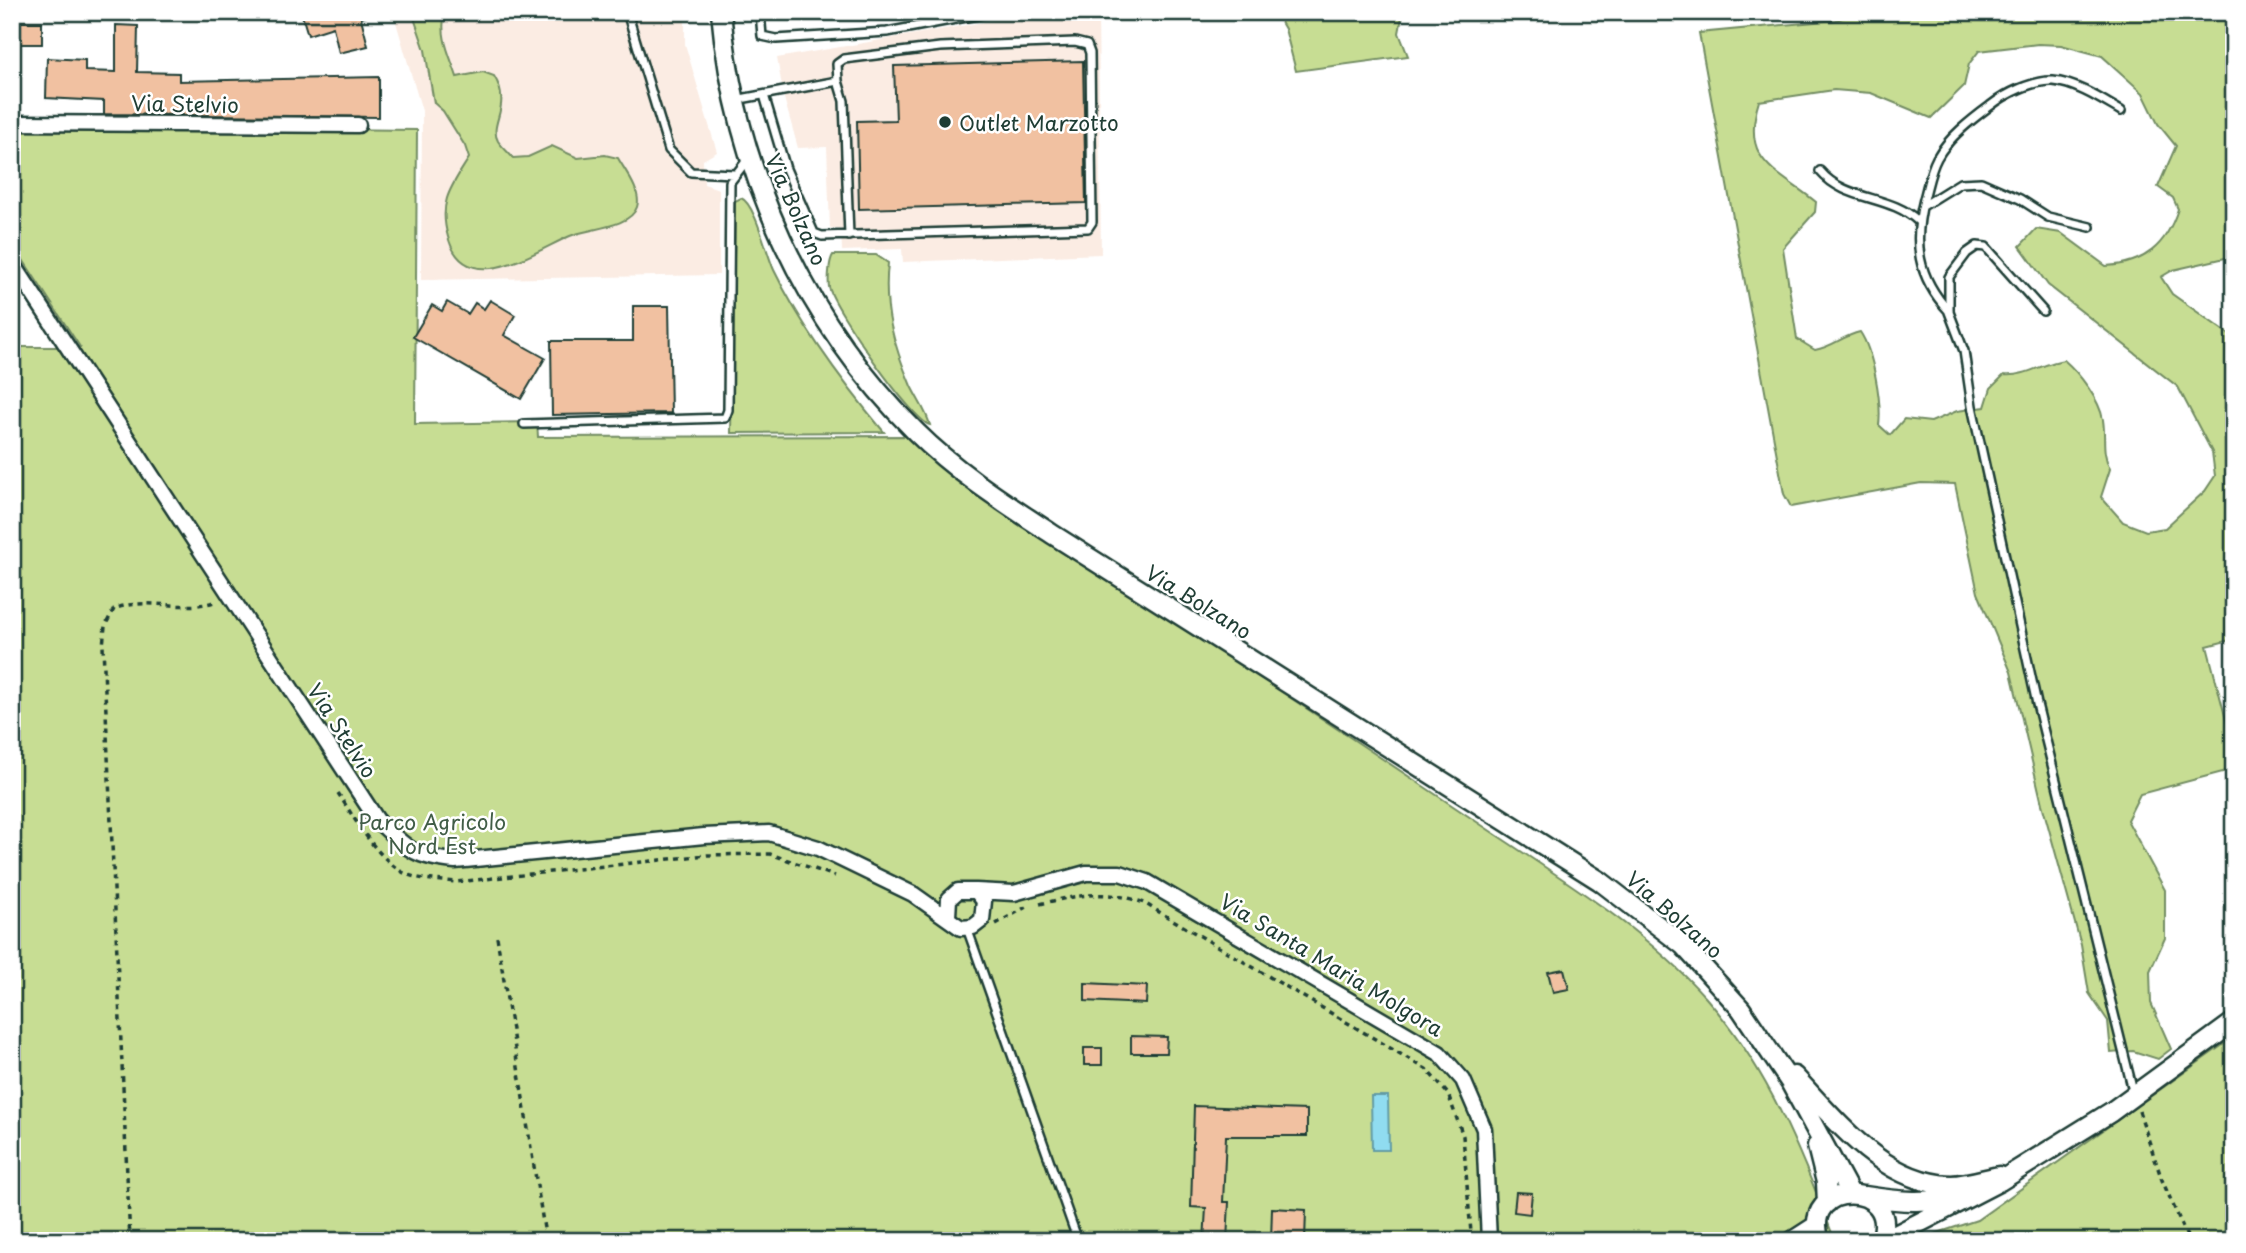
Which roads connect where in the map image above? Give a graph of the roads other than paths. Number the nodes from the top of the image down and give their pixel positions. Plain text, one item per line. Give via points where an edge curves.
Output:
1 (627, 12) edge
2 (721, 12) edge
3 (760, 12) edge
4 (993, 12) edge
5 (838, 81) junction
6 (764, 95) junction
7 (733, 101) junction
8 (2122, 111) dead end
9 (12, 123) edge
10 (358, 125) dead end
11 (749, 158) junction
12 (1820, 171) dead end
13 (734, 174) junction
14 (1922, 206) junction
15 (1918, 221) junction
16 (2090, 227) dead end
17 (849, 236) junction
18 (12, 262) edge
19 (2043, 311) dead end
20 (1949, 312) junction
21 (524, 424) dead end
22 (976, 891) junction
23 (1014, 893) junction
24 (913, 894) junction
25 (953, 894) junction
26 (985, 914) junction
27 (948, 916) junction
28 (967, 928) junction
29 (2234, 1022) edge
30 (1772, 1052) junction
31 (2134, 1096) junction
32 (1806, 1113) junction
33 (2007, 1177) junction
34 (1857, 1195) junction
35 (1827, 1203) junction
36 (1819, 1232) edge
37 (1078, 1241) edge
38 (1489, 1241) edge
39 (1789, 1241) edge
40 (1883, 1241) edge

1 - 13 lane via 669,150 691,172
2 - 7 street, Via Bolzano
3 - 4 lane via 762,36 776,39 887,32
5 - 6 lane
5 - 17 lane via 844,101
5 - 17 lane via 837,64 844,59 940,47 1075,42 1087,45 1090,53 1092,222 1088,228
6 - 7 lane
6 - 17 lane via 786,169 814,233
7 - 11 street, Via Bolzano
8 - 14 lane via 2052,81 2002,96 1962,128 1938,156
9 - 10 street, Via Stelvio
11 - 13 lane
11 - 30 street, Via Bolzano via 782,240 831,327 873,384 926,441 978,484 1052,534 1629,900 1707,970
12 - 15 lane via 1844,191 1879,199 1906,210
13 - 21 lane via 730,182 725,418
14 - 15 lane
14 - 16 lane via 1960,183 1981,182 2048,217
15 - 20 lane via 1919,266 1934,296
18 - 24 street, Via Stelvio via 377,820 410,851 455,861 769,833 818,848
19 - 20 lane via 1986,247 1977,246 1949,277
20 - 31 lane via 1964,351 2037,704
22 - 23 street
22 - 25 street via 964,889
22 - 26 street via 984,901
23 - 26 street
23 - 38 street, Via Santa Maria Molgora via 1086,873 1120,873 1147,882 1439,1054 1462,1080 1484,1129
24 - 25 street, Via Stelvio
24 - 27 street, Via Stelvio
25 - 27 street via 947,904
26 - 28 street via 978,924
27 - 28 street
28 - 37 lane
29 - 31 street
30 - 32 street, Via Bolzano
30 - 33 street via 1849,1135 1878,1158 1911,1175 1951,1185
31 - 33 street
32 - 34 street, Via Bolzano
32 - 35 street, Via Bolzano via 1826,1182
33 - 34 street via 1947,1199 1904,1201
33 - 40 street
34 - 35 street
34 - 40 street, Via Bolzano via 1877,1206 1884,1220
35 - 36 street
36 - 39 street

